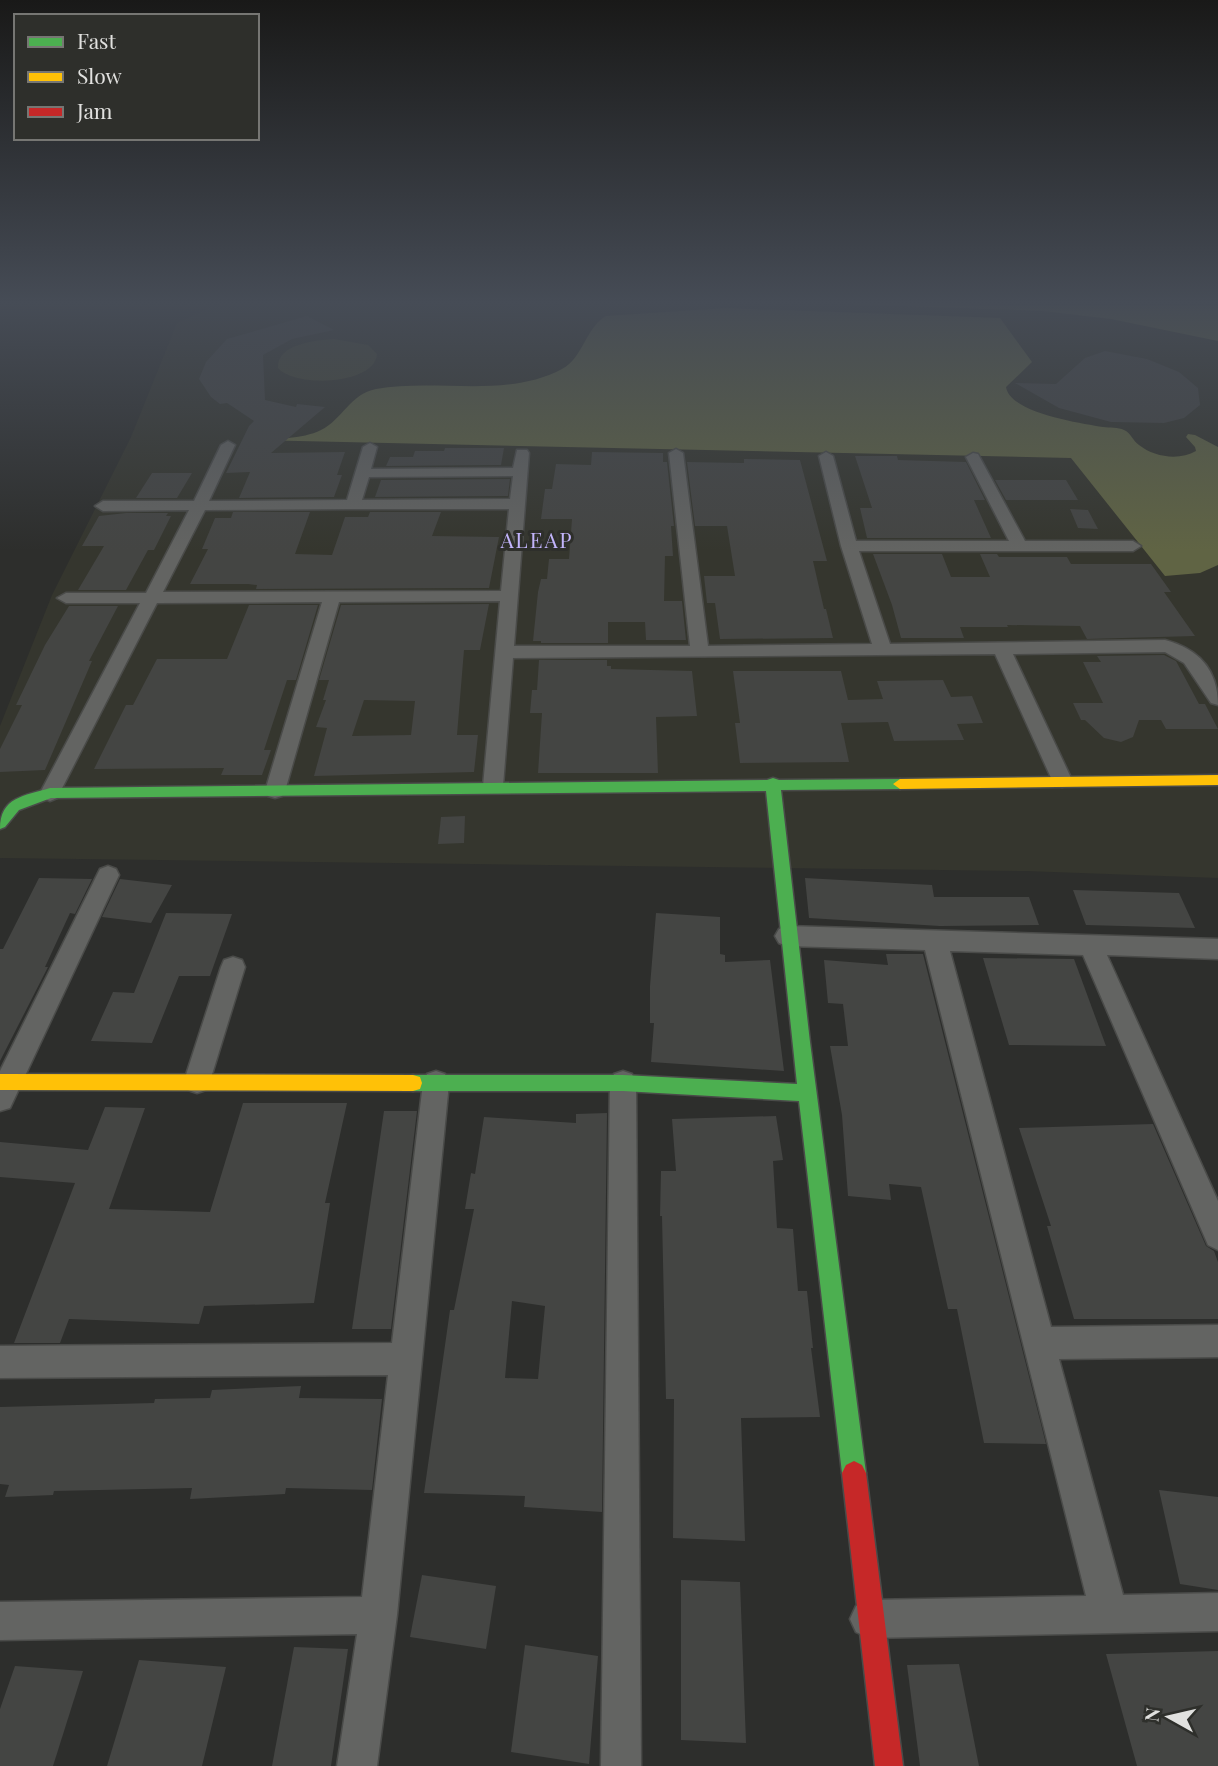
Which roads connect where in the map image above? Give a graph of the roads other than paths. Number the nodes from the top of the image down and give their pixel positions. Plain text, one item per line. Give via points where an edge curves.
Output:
1 (228, 445) dead end
2 (370, 447) dead end
3 (522, 453) dead end
4 (676, 453) dead end
5 (826, 456) dead end
6 (973, 457) dead end
7 (520, 472) junction
8 (362, 473) junction
9 (516, 504) junction
10 (103, 506) dead end
11 (199, 506) junction
12 (353, 506) junction
13 (849, 546) junction
14 (1133, 546) dead end
15 (1020, 547) junction
16 (332, 596) junction
17 (508, 596) junction
18 (150, 597) junction
19 (66, 598) dead end
20 (882, 648) junction
21 (1001, 648) junction
22 (505, 652) junction
23 (700, 653) junction
24 (1218, 699) edge
25 (1062, 780) junction
26 (1218, 780) edge
27 (773, 783) junction
28 (493, 786) junction
29 (275, 791) junction
30 (50, 793) junction
31 (0, 823) edge
32 (108, 875) dead end
33 (787, 936) junction
34 (935, 941) junction
35 (1091, 946) junction
36 (1218, 949) edge
37 (233, 967) dead end
38 (197, 1081) junction
39 (436, 1083) junction
40 (623, 1083) junction
41 (3, 1088) edge
42 (809, 1093) junction
43 (1218, 1235) edge
44 (1218, 1341) edge
45 (1039, 1343) junction
46 (406, 1359) junction
47 (0, 1362) edge
48 (1218, 1612) edge
49 (1109, 1614) junction
50 (378, 1615) junction
51 (869, 1619) junction
52 (0, 1621) edge
53 (357, 1766) edge
54 (621, 1766) edge
55 (888, 1766) edge

1 - 11 street
2 - 8 street
3 - 7 street
4 - 23 street
5 - 13 street
6 - 15 street
7 - 8 street
7 - 9 street
8 - 12 street
9 - 12 street
9 - 17 street
10 - 11 street
11 - 12 street
11 - 18 street
13 - 15 street
13 - 20 street
14 - 15 street
16 - 17 street
16 - 18 street
16 - 29 street
17 - 22 street
18 - 19 street
18 - 30 street
20 - 21 street
20 - 23 street
21 - 24 street via 1180,648
21 - 25 street
22 - 23 street
22 - 28 street
25 - 26 street
25 - 27 street
27 - 28 street
27 - 33 street
28 - 29 street
29 - 30 street
30 - 31 street via 14,806
32 - 41 street
33 - 34 street
33 - 42 street
34 - 35 street
34 - 45 street
35 - 36 street
35 - 43 street
37 - 38 street
38 - 39 street
38 - 41 street
39 - 40 street
39 - 46 street
40 - 42 street
40 - 54 street
42 - 51 street
44 - 45 street
45 - 49 street
46 - 47 street
46 - 50 street
48 - 49 street
49 - 51 street
50 - 52 street
50 - 53 street
51 - 55 street

